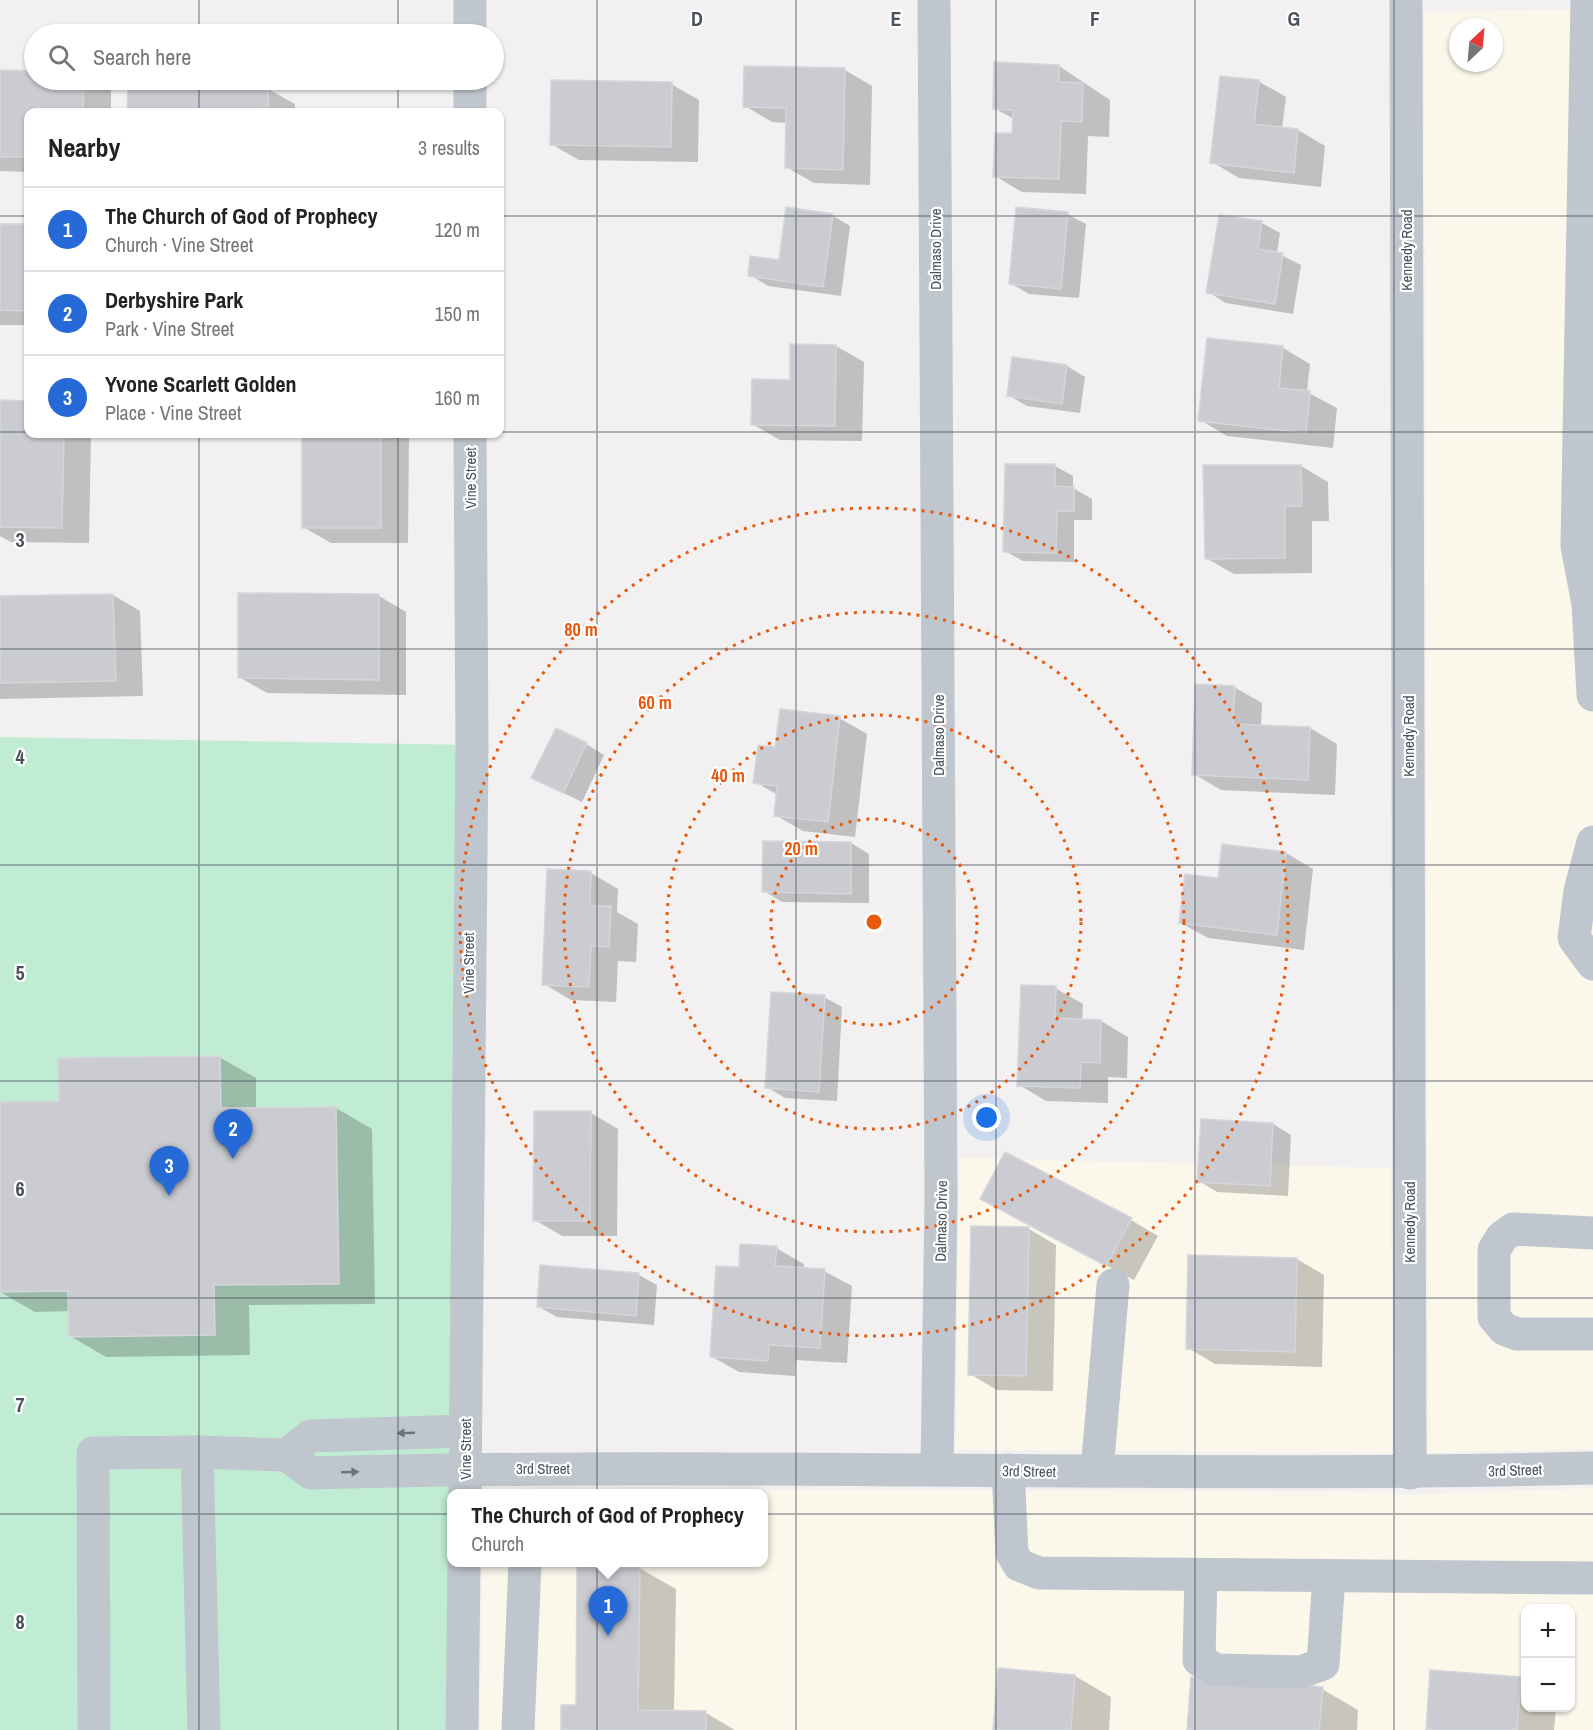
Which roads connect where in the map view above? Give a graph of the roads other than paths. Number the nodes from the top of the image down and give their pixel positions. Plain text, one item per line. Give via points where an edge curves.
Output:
1 (470, 0) edge
2 (933, 0) edge
3 (1406, 0) edge
4 (1587, 0) edge
5 (470, 24) edge
6 (470, 90) edge
7 (470, 108) edge
8 (470, 438) edge
9 (1593, 695) edge
10 (1593, 842) edge
11 (1593, 964) edge
12 (1593, 1233) edge
13 (1113, 1285) dead end
14 (1593, 1334) edge
15 (464, 1431) junction
16 (197, 1452) junction
17 (287, 1455) junction
18 (1593, 1468) edge
19 (937, 1470) junction
20 (1008, 1470) junction
21 (1097, 1471) junction
22 (1410, 1473) junction
23 (465, 1481) edge
24 (529, 1481) edge
25 (464, 1567) edge
26 (525, 1567) edge
27 (1201, 1575) junction
28 (1329, 1576) junction
29 (1593, 1578) edge
30 (94, 1730) edge
31 (204, 1730) edge
32 (462, 1730) edge
33 (518, 1730) edge

1 - 5 street
2 - 19 street, Dalmaso Drive via 941,1186
3 - 22 street, Kennedy Road
4 - 9 street via 1577,546 1588,604
6 - 7 street
8 - 15 street, Vine Street via 472,745
10 - 11 street via 1580,891 1574,938
12 - 14 street via 1513,1229 1502,1237 1494,1250 1494,1317 1504,1329 1517,1334
13 - 21 street
15 -> 17 street via 310,1436
15 - 23 street, Vine Street
16 - 17 street
16 - 30 street via 93,1453
16 - 31 street
17 -> 23 street, 3rd Street via 311,1473
18 - 22 street, 3rd Street
19 - 20 street, 3rd Street
19 - 24 street, 3rd Street
20 - 21 street, 3rd Street
20 - 27 street via 1012,1553 1019,1565 1039,1573
21 - 22 street, 3rd Street
23 - 24 street, 3rd Street
25 - 32 street
26 - 33 street
27 - 28 street
27 - 28 street via 1199,1660 1216,1670 1301,1672 1323,1664
28 - 29 street

